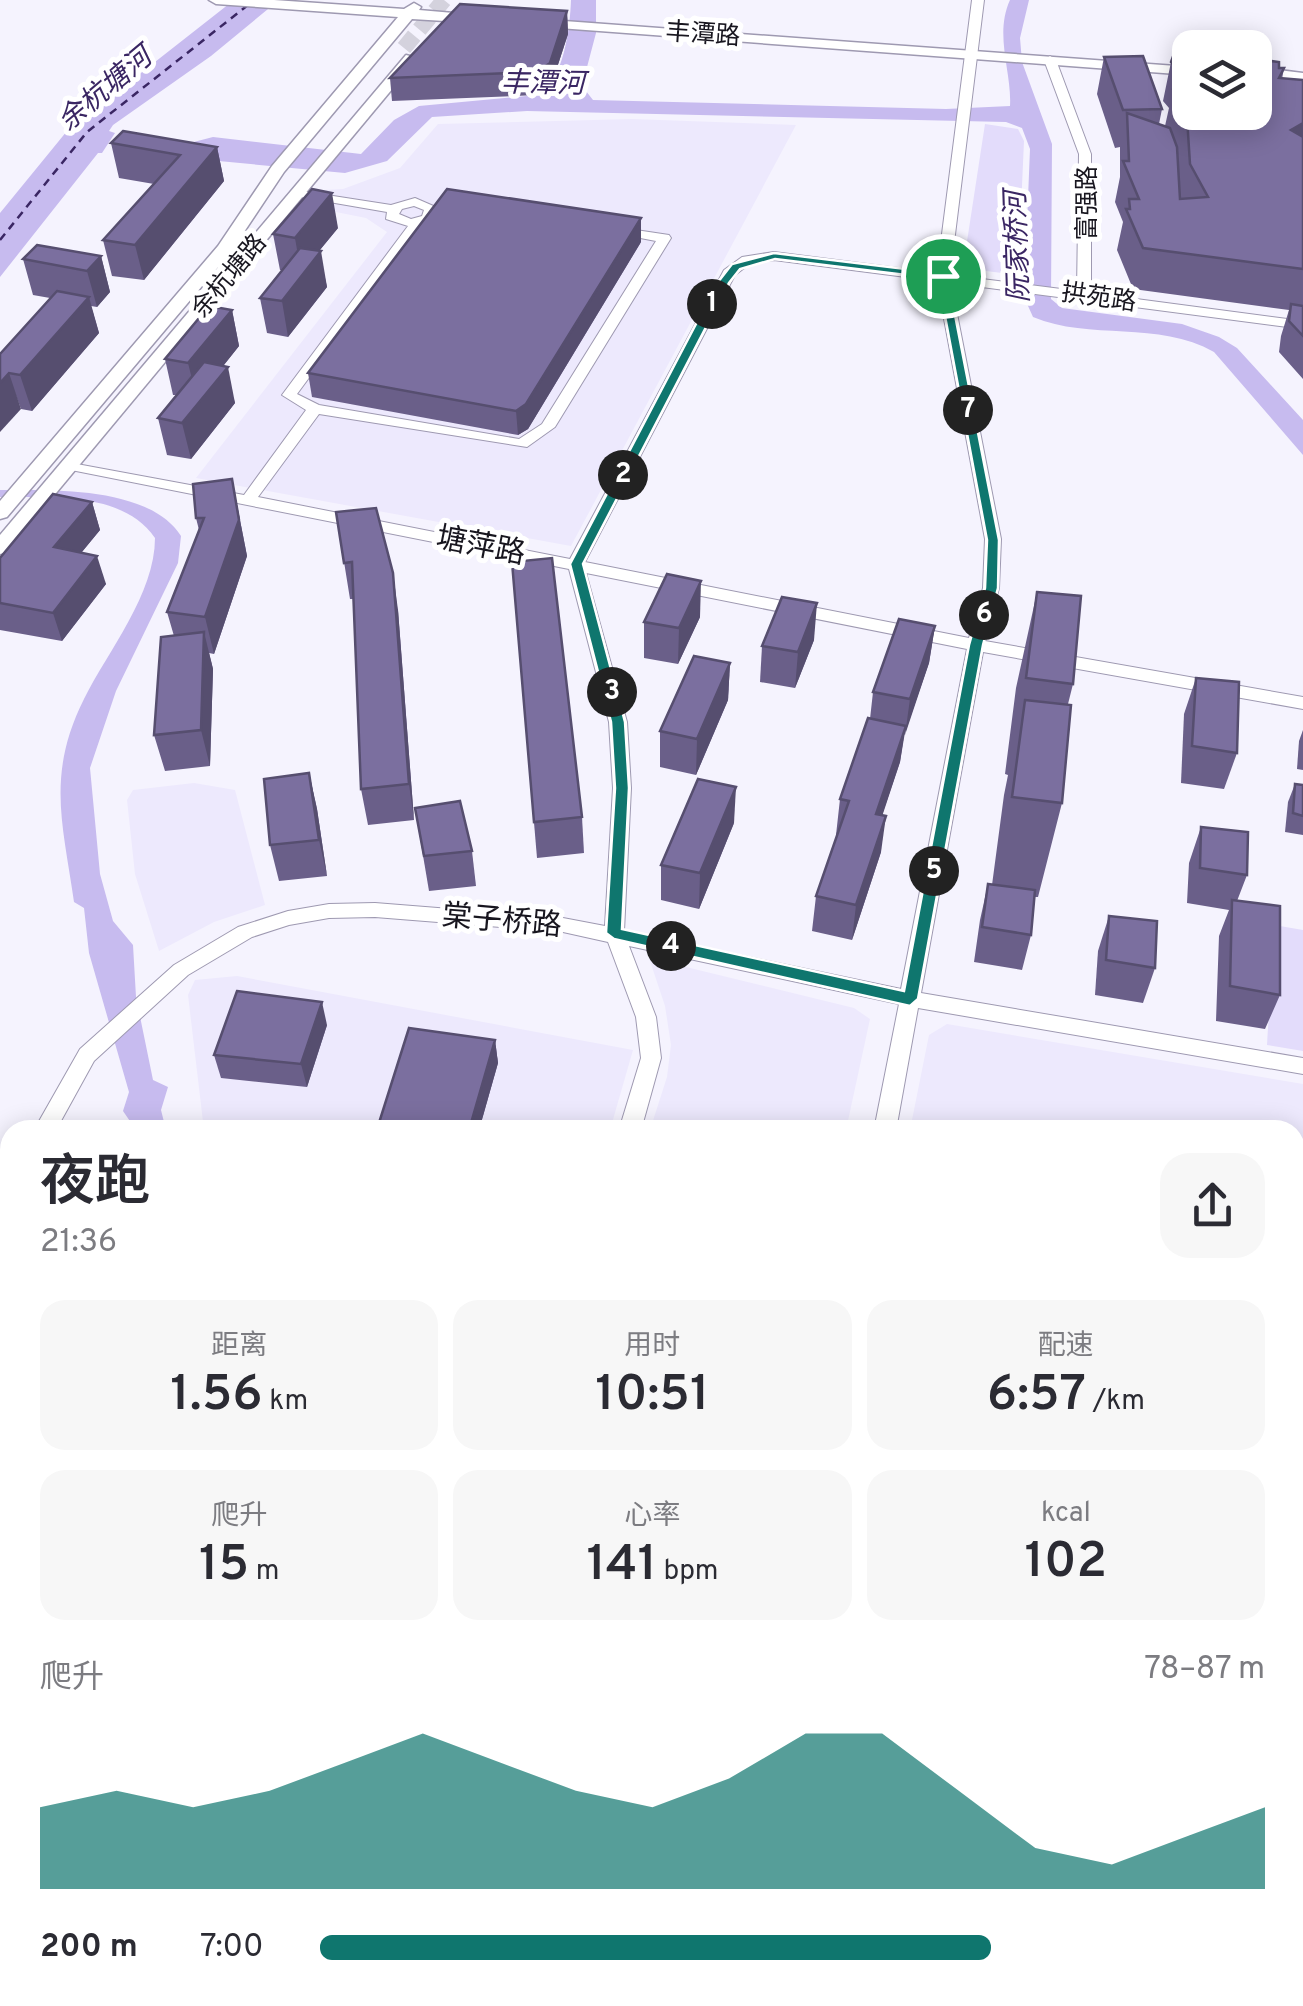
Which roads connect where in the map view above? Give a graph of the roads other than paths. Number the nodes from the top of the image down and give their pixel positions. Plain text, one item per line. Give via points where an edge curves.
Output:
1 (216, 0) edge
2 (978, 0) edge
3 (304, 3) edge
4 (415, 7) edge
5 (448, 9) edge
6 (491, 16) edge
7 (519, 18) edge
8 (431, 35) edge
9 (406, 48) tunnel mouth
10 (974, 49) junction
11 (1039, 56) junction
12 (1172, 62) edge
13 (1172, 69) edge
14 (1272, 73) edge
15 (1303, 77) edge
16 (1272, 81) edge
17 (1303, 86) edge
18 (317, 146) junction
19 (296, 172) junction
20 (300, 193) junction
21 (393, 209) junction
22 (417, 223) junction
23 (588, 225) edge
24 (232, 254) junction
25 (943, 276) junction
26 (1084, 293) junction
27 (1303, 325) edge
28 (315, 409) junction
29 (71, 465) junction
30 (248, 500) junction
31 (3, 510) edge
32 (0, 548) edge
33 (576, 564) junction
34 (976, 645) junction
35 (1303, 703) edge
36 (614, 933) junction
37 (910, 999) junction
38 (1303, 1066) edge
39 (51, 1120) edge
40 (633, 1120) edge
41 (887, 1120) edge

1 - 3 main road
2 - 10 street
3 - 4 main road
4 - 5 main road
4 - 18 main road, 余杭塘路
5 - 6 main road
5 - 8 main road
7 - 10 main road, 丰潭路
9 - 18 main road
10 - 11 main road, 丰潭路
10 - 25 street
11 - 12 main road, 丰潭路
11 - 13 main road, 丰潭路
11 - 26 street, 富强路 via 1086,154
14 - 15 main road
16 - 17 main road
18 - 19 main road, 余杭塘路
18 - 19 main road
19 - 20 main road, 余杭塘路
19 - 24 main road
19 - 24 main road, 余杭塘路
20 - 21 street
20 - 24 main road, 余杭塘路
21 - 22 street via 394,219
21 - 22 street via 416,202 437,207
22 - 28 street via 289,396
23 - 28 street via 664,238 548,427 522,444
24 - 29 main road, 余杭塘路
24 - 31 main road, 余杭塘路
25 - 26 street, 拱苑路
25 - 33 street, 拱苑路 via 774,256 736,266
25 - 34 street via 993,540 992,588
26 - 27 street, 拱苑路
28 - 30 street
29 - 30 street, 塘萍路
29 - 32 main road, 余杭塘路
30 - 33 street, 塘萍路
33 - 34 street, 塘萍路
33 - 36 street via 618,722 622,788
34 - 35 street, 塘萍路
34 - 37 street
36 - 37 street, 棠子桥路
36 - 39 street, 棠子桥路 via 434,914 330,911 245,932 181,970 88,1055
36 - 40 street via 646,1017 652,1058
37 - 38 street, 棠子桥路
37 - 41 street

